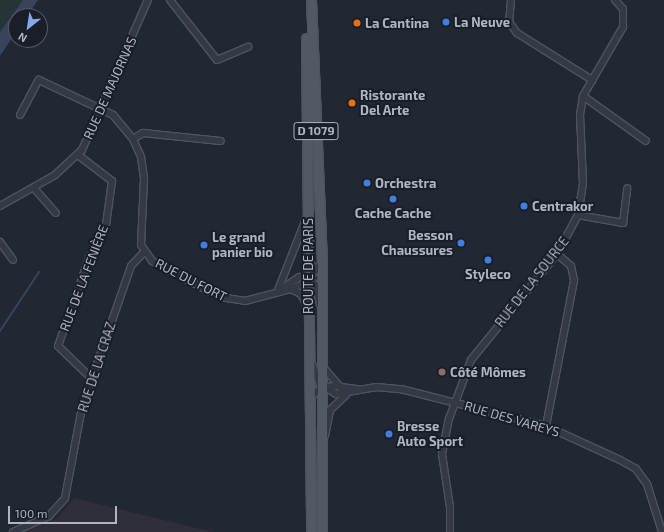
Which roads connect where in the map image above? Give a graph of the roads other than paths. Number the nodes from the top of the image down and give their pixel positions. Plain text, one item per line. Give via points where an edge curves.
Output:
1 (148, 0) edge
2 (170, 0) edge
3 (306, 0) edge
4 (311, 0) edge
5 (511, 0) edge
6 (615, 0) edge
7 (248, 48) dead end
8 (592, 80) junction
9 (583, 96) junction
10 (102, 110) junction
11 (20, 115) dead end
12 (132, 138) junction
13 (221, 141) dead end
14 (646, 141) dead end
15 (78, 155) junction
16 (34, 188) junction
17 (627, 188) dead end
18 (0, 206) edge
19 (56, 213) dead end
20 (308, 213) junction
21 (578, 215) junction
22 (0, 242) edge
23 (144, 252) junction
24 (558, 254) junction
25 (13, 260) dead end
26 (322, 262) junction
27 (309, 278) junction
28 (280, 289) junction
29 (291, 289) junction
30 (320, 306) junction
31 (311, 319) junction
32 (311, 359) junction
33 (322, 365) junction
34 (92, 379) junction
35 (323, 386) junction
36 (340, 386) junction
37 (360, 389) junction
38 (347, 394) junction
39 (311, 397) junction
40 (455, 403) junction
41 (546, 426) junction
42 (323, 455) junction
43 (13, 532) edge
44 (311, 532) edge
45 (322, 532) edge
46 (450, 532) edge
47 (662, 532) edge

1 - 10 street, RUE DE MAJORNAS
2 - 7 street via 217,60
3 - 20 main road, ROUTE DE PARIS / D 1079
4 - 26 main road, ROUTE DE PARIS / D 1079
5 - 8 street via 509,22 517,33
6 - 8 street, RUE DE LA SOURCE via 623,9 623,27
8 - 9 street, RUE DE LA SOURCE
9 - 14 street
9 - 21 street, RUE DE LA SOURCE via 579,126 582,199
10 - 11 street, RUE DU FORT via 39,80
10 - 12 street, RUE DU FORT via 113,115
10 - 15 street, RUE DE MAJORNAS
12 - 13 street via 143,133
12 - 23 street, RUE DU FORT via 144,179
15 - 16 street, RUE DE MAJORNAS
15 - 34 street, RUE DE LA FENIÈRE via 112,181 106,225 89,258 58,346
16 - 18 street, RUE DE MAJORNAS
16 - 19 street
17 - 21 street via 623,223
20 - 27 main road, ROUTE DE PARIS / D 1079
20 - 28 street
21 - 24 street, RUE DE LA SOURCE
22 - 25 street
23 - 28 street, RUE DU FORT via 152,261 220,297 245,301
23 - 34 street, RUE DE LA CRAZ via 131,266
24 - 40 street, RUE DE LA SOURCE via 471,360
24 - 41 street via 571,266 574,280
26 - 27 street
26 - 30 main road, ROUTE DE PARIS / D 1079
27 - 28 street, RUE DU FORT via 299,277
27 - 29 street
27 - 30 street via 316,286
27 - 31 main road, ROUTE DE PARIS / D 1079
28 - 29 street, RUE DU FORT
29 - 31 street via 301,294
30 - 33 main road, ROUTE DE PARIS / D 1079
31 - 32 main road, ROUTE DE PARIS / D 1079
32 - 35 street via 316,379
32 - 39 main road, ROUTE DE PARIS / D 1079
33 - 35 main road, ROUTE DE PARIS / D 1079
33 - 36 street
34 - 43 street, RUE DE LA CRAZ via 82,407 65,498 49,516
35 - 36 street, RUE DES VAREYS
35 - 38 street
35 - 39 street
35 - 42 main road, ROUTE DE PARIS / D 1079
36 - 37 street, RUE DES VAREYS
37 - 38 street, RUE DES VAREYS
37 - 40 street, RUE DES VAREYS via 386,387
38 - 42 street, RUE DES VAREYS via 330,410
39 - 44 main road, ROUTE DE PARIS / D 1079
40 - 41 street, RUE DES VAREYS
40 - 46 street, RUE DE LA SOURCE via 442,454 450,507
41 - 47 street, RUE DES VAREYS via 636,469 648,484
42 - 45 main road, ROUTE DE PARIS / D 1079

